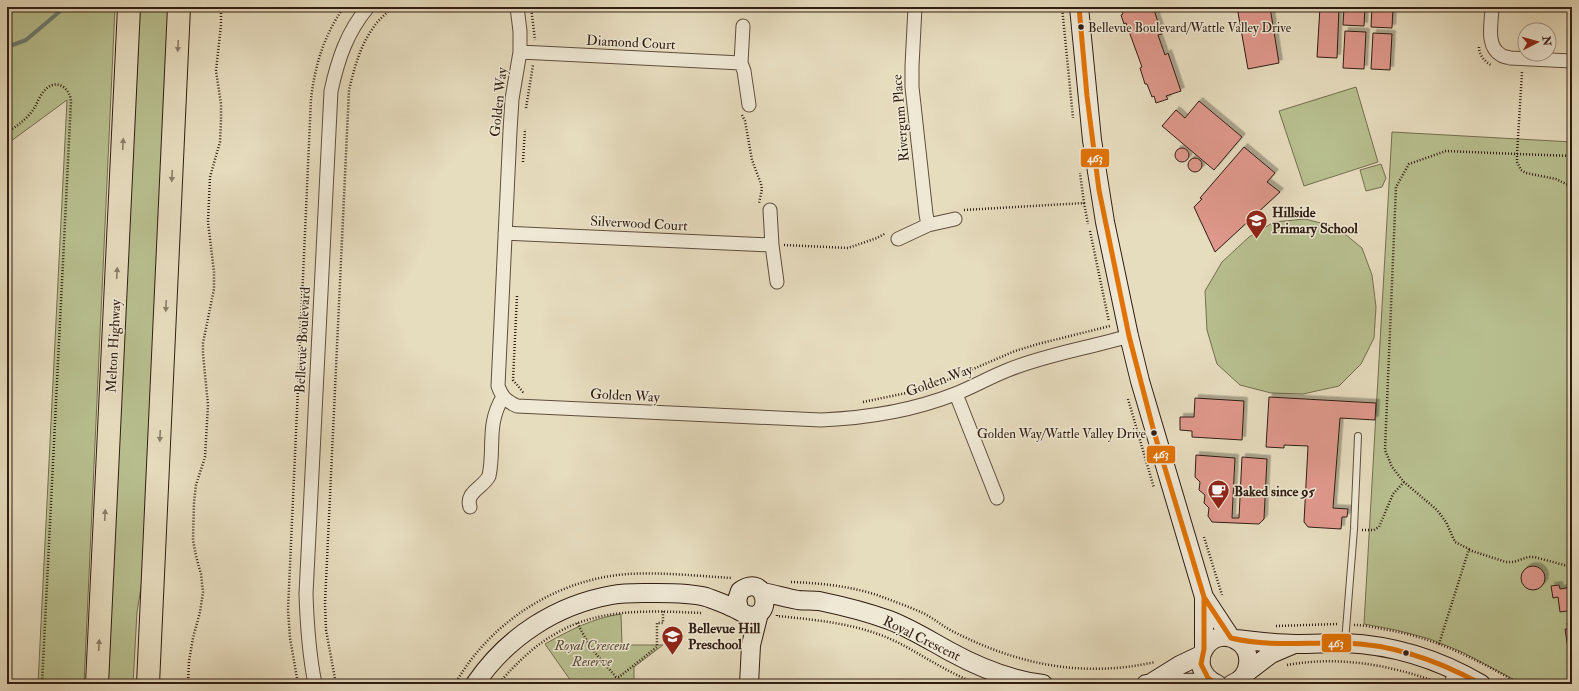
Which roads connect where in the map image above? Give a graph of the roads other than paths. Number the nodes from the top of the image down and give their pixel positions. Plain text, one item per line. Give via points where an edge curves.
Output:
1 (129, 7) edge
2 (179, 7) edge
3 (368, 7) edge
4 (517, 7) edge
5 (915, 7) edge
6 (1079, 7) edge
7 (1492, 7) edge
8 (743, 26) dead end
9 (520, 52) junction
10 (1572, 62) edge
11 (741, 63) junction
12 (748, 101) road end
13 (770, 214) road end
14 (959, 214) road end
15 (928, 225) junction
16 (505, 232) junction
17 (895, 234) road end
18 (772, 245) junction
19 (778, 282) dead end
20 (1129, 336) junction
21 (956, 394) junction
22 (503, 397) junction
23 (1358, 436) dead end
24 (997, 498) dead end
25 (470, 507) dead end
26 (153, 578) junction
27 (740, 591) junction
28 (762, 592) junction
29 (1204, 597) junction
30 (799, 600) junction
31 (705, 605) junction
32 (761, 613) junction
33 (1233, 639) junction
34 (1344, 643) junction
35 (1272, 648) junction
36 (1202, 652) junction
37 (1453, 677) edge
38 (1240, 680) edge
39 (1214, 683) edge
40 (97, 684) edge
41 (148, 684) edge
42 (159, 684) edge
43 (316, 684) edge
44 (475, 684) edge
45 (748, 684) edge
46 (1043, 684) edge
47 (1149, 684) edge
48 (1481, 684) edge

40 -> 1 highway, Melton Highway
2 -> 26 highway
3 - 43 street, Bellevue Boulevard via 343,47 331,91 306,594 307,631
4 - 9 street, Golden Way
5 - 15 street, Rivergum Place via 912,87
6 - 20 street via 1098,183
7 - 10 street via 1491,39 1494,49 1501,55 1510,58
8 - 11 street
9 - 11 street, Diamond Court
9 - 16 street, Golden Way via 512,99
11 - 12 street
13 - 18 street
14 - 15 street
15 - 17 street
16 - 18 street, Silverwood Court
16 - 22 street, Golden Way via 498,386
18 - 19 street
20 - 21 street, Golden Way via 1046,357 1008,370
20 - 29 street via 1154,432
21 - 22 street, Golden Way via 899,411 851,419 821,420 517,406 507,402
21 - 24 street
22 - 25 street via 496,407 493,419 489,476 469,497
23 - 34 lane via 1354,530
26 - 41 highway
26 - 42 highway via 160,625
27 - 28 street, Royal Crescent via 750,586
27 - 31 street
27 - 32 street via 737,600
28 - 30 street, Royal Crescent
28 - 32 street via 765,602
29 - 33 street
29 - 36 street
30 - 32 street, Royal Crescent
30 - 46 street, Royal Crescent via 839,605 890,621 978,665 1018,679
31 - 32 street
31 - 44 street via 665,593 612,595 589,600 539,622 504,649
32 - 45 street via 751,645
33 - 35 street
33 - 36 street via 1216,638 1209,642
33 - 38 street via 1242,644 1248,658 1248,665
34 - 35 street via 1294,644
34 - 37 street via 1406,652
35 - 38 street
36 - 39 street via 1202,670
36 - 47 street
37 - 48 street
39 - 47 street

